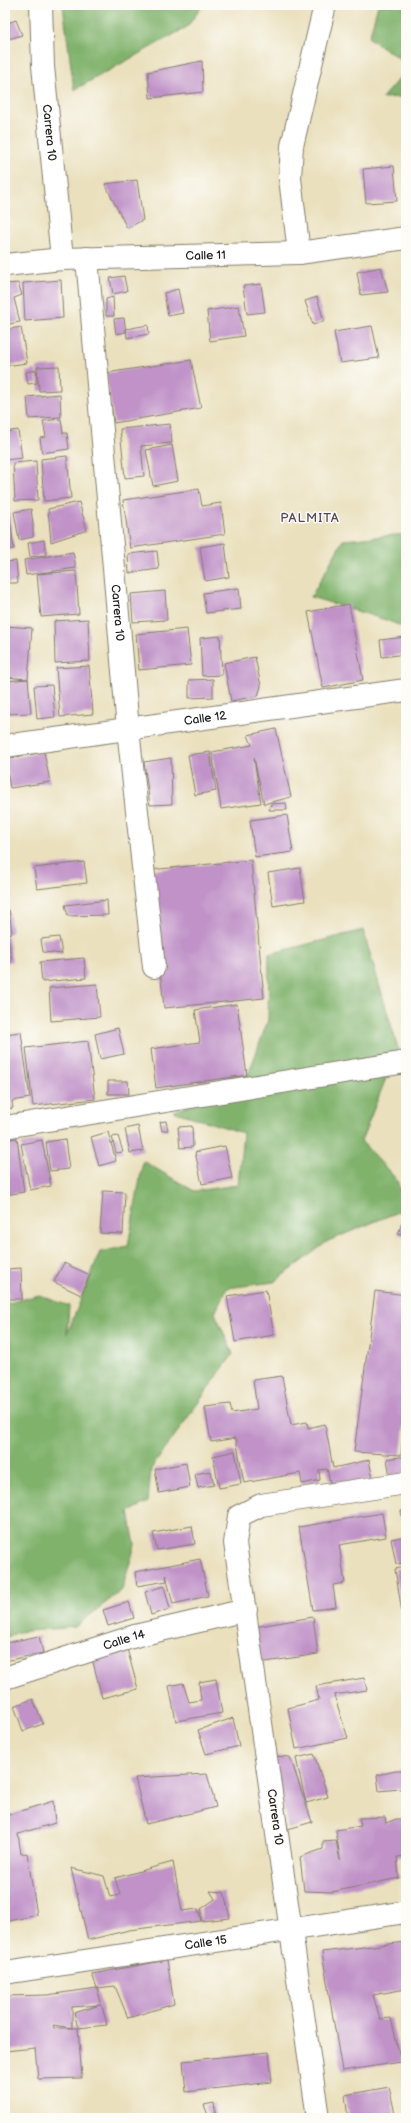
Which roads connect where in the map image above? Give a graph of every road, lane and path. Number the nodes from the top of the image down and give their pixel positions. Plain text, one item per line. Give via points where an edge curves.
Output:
1 (41, 5) edge
2 (325, 5) edge
3 (406, 238) edge
4 (299, 253) junction
5 (87, 258) junction
6 (62, 259) junction
7 (5, 265) edge
8 (406, 690) edge
9 (128, 729) junction
10 (5, 746) edge
11 (154, 967) dead end
12 (406, 1062) edge
13 (5, 1127) edge
14 (406, 1483) edge
15 (246, 1610) junction
16 (5, 1678) edge
17 (406, 1912) edge
18 (291, 1930) junction
19 (5, 1973) edge
20 (318, 2118) edge

1 - 6 street, Carrera 10 via 44,66
2 - 4 street via 292,146 290,178
3 - 4 street, Calle 11
4 - 5 street, Calle 11
5 - 6 street, Calle 11
5 - 9 street, Carrera 10
6 - 7 street, Calle 11
8 - 9 street, Calle 12
9 - 10 street, Calle 12
9 - 11 street, Carrera 10
12 - 13 street
14 - 15 street, Carrera 10 via 261,1505 239,1516 235,1543
15 - 16 street, Calle 14 via 135,1636
15 - 18 street, Carrera 10
17 - 18 street, Calle 15
18 - 19 street, Calle 15
18 - 20 street, Carrera 10

